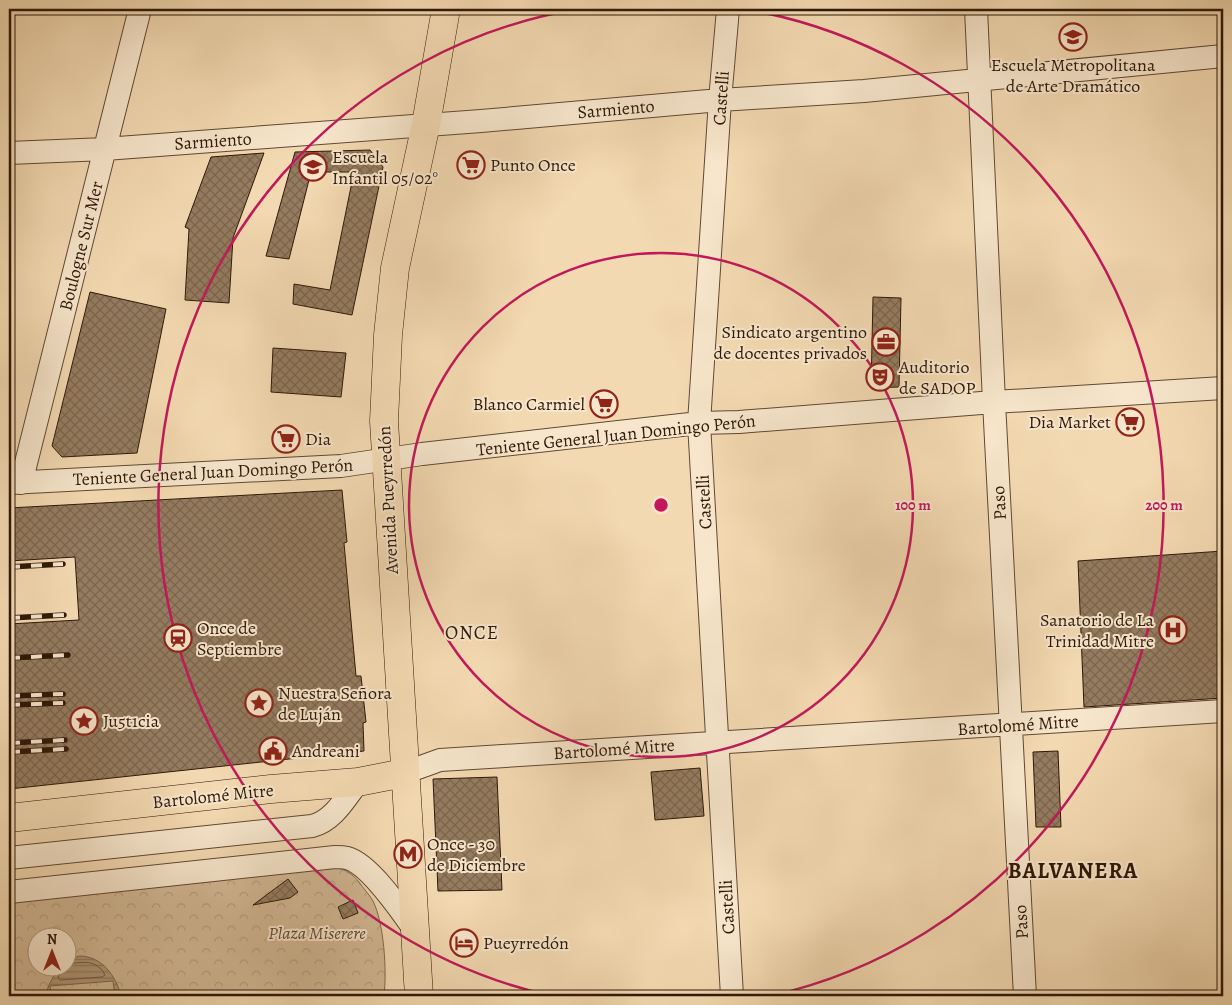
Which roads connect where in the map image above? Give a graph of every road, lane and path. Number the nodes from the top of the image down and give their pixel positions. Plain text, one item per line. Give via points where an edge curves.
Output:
1 (140, 9) edge
2 (446, 9) edge
3 (728, 9) edge
4 (976, 9) edge
5 (1223, 56) edge
6 (979, 80) junction
7 (720, 100) junction
8 (426, 124) junction
9 (105, 149) junction
10 (9, 153) edge
11 (1223, 388) edge
12 (994, 402) junction
13 (699, 423) junction
14 (385, 459) junction
15 (15, 483) edge
16 (1223, 711) edge
17 (1011, 725) junction
18 (717, 742) junction
19 (404, 773) junction
20 (358, 782) junction
21 (9, 818) edge
22 (9, 858) edge
23 (9, 892) edge
24 (416, 932) junction
25 (417, 992) edge
26 (732, 996) edge
27 (1025, 996) edge

1 - 9 street, Boulogne Sur Mer
2 - 8 main road, Avenida Pueyrredón
3 - 7 street, Castelli
4 - 6 street, Paso
5 - 6 street, Sarmiento
6 - 7 street, Sarmiento
6 - 12 street, Paso
7 - 8 street, Sarmiento
7 - 13 street, Castelli
8 - 9 street, Sarmiento
8 - 14 main road, Avenida Pueyrredón via 393,281 386,370
9 - 10 street, Sarmiento
9 - 15 street, Boulogne Sur Mer
11 - 12 street, Teniente General Juan Domingo Perón
12 - 13 street, Teniente General Juan Domingo Perón
12 - 17 street, Paso
13 - 14 street, Teniente General Juan Domingo Perón
13 - 18 street, Castelli
14 - 15 street, Teniente General Juan Domingo Perón via 340,466
14 - 19 main road, Avenida Pueyrredón
16 - 17 street, Bartolomé Mitre
17 - 18 street, Bartolomé Mitre
17 - 27 street, Paso
18 - 19 street, Bartolomé Mitre via 440,760
18 - 26 street, Castelli
19 - 20 main road, Bartolomé Mitre
19 - 24 main road, Avenida Pueyrredón
20 - 21 main road, Bartolomé Mitre
20 - 22 street via 334,813 312,826
23 - 24 street via 347,858 381,884
24 - 25 main road, Avenida Pueyrredón

